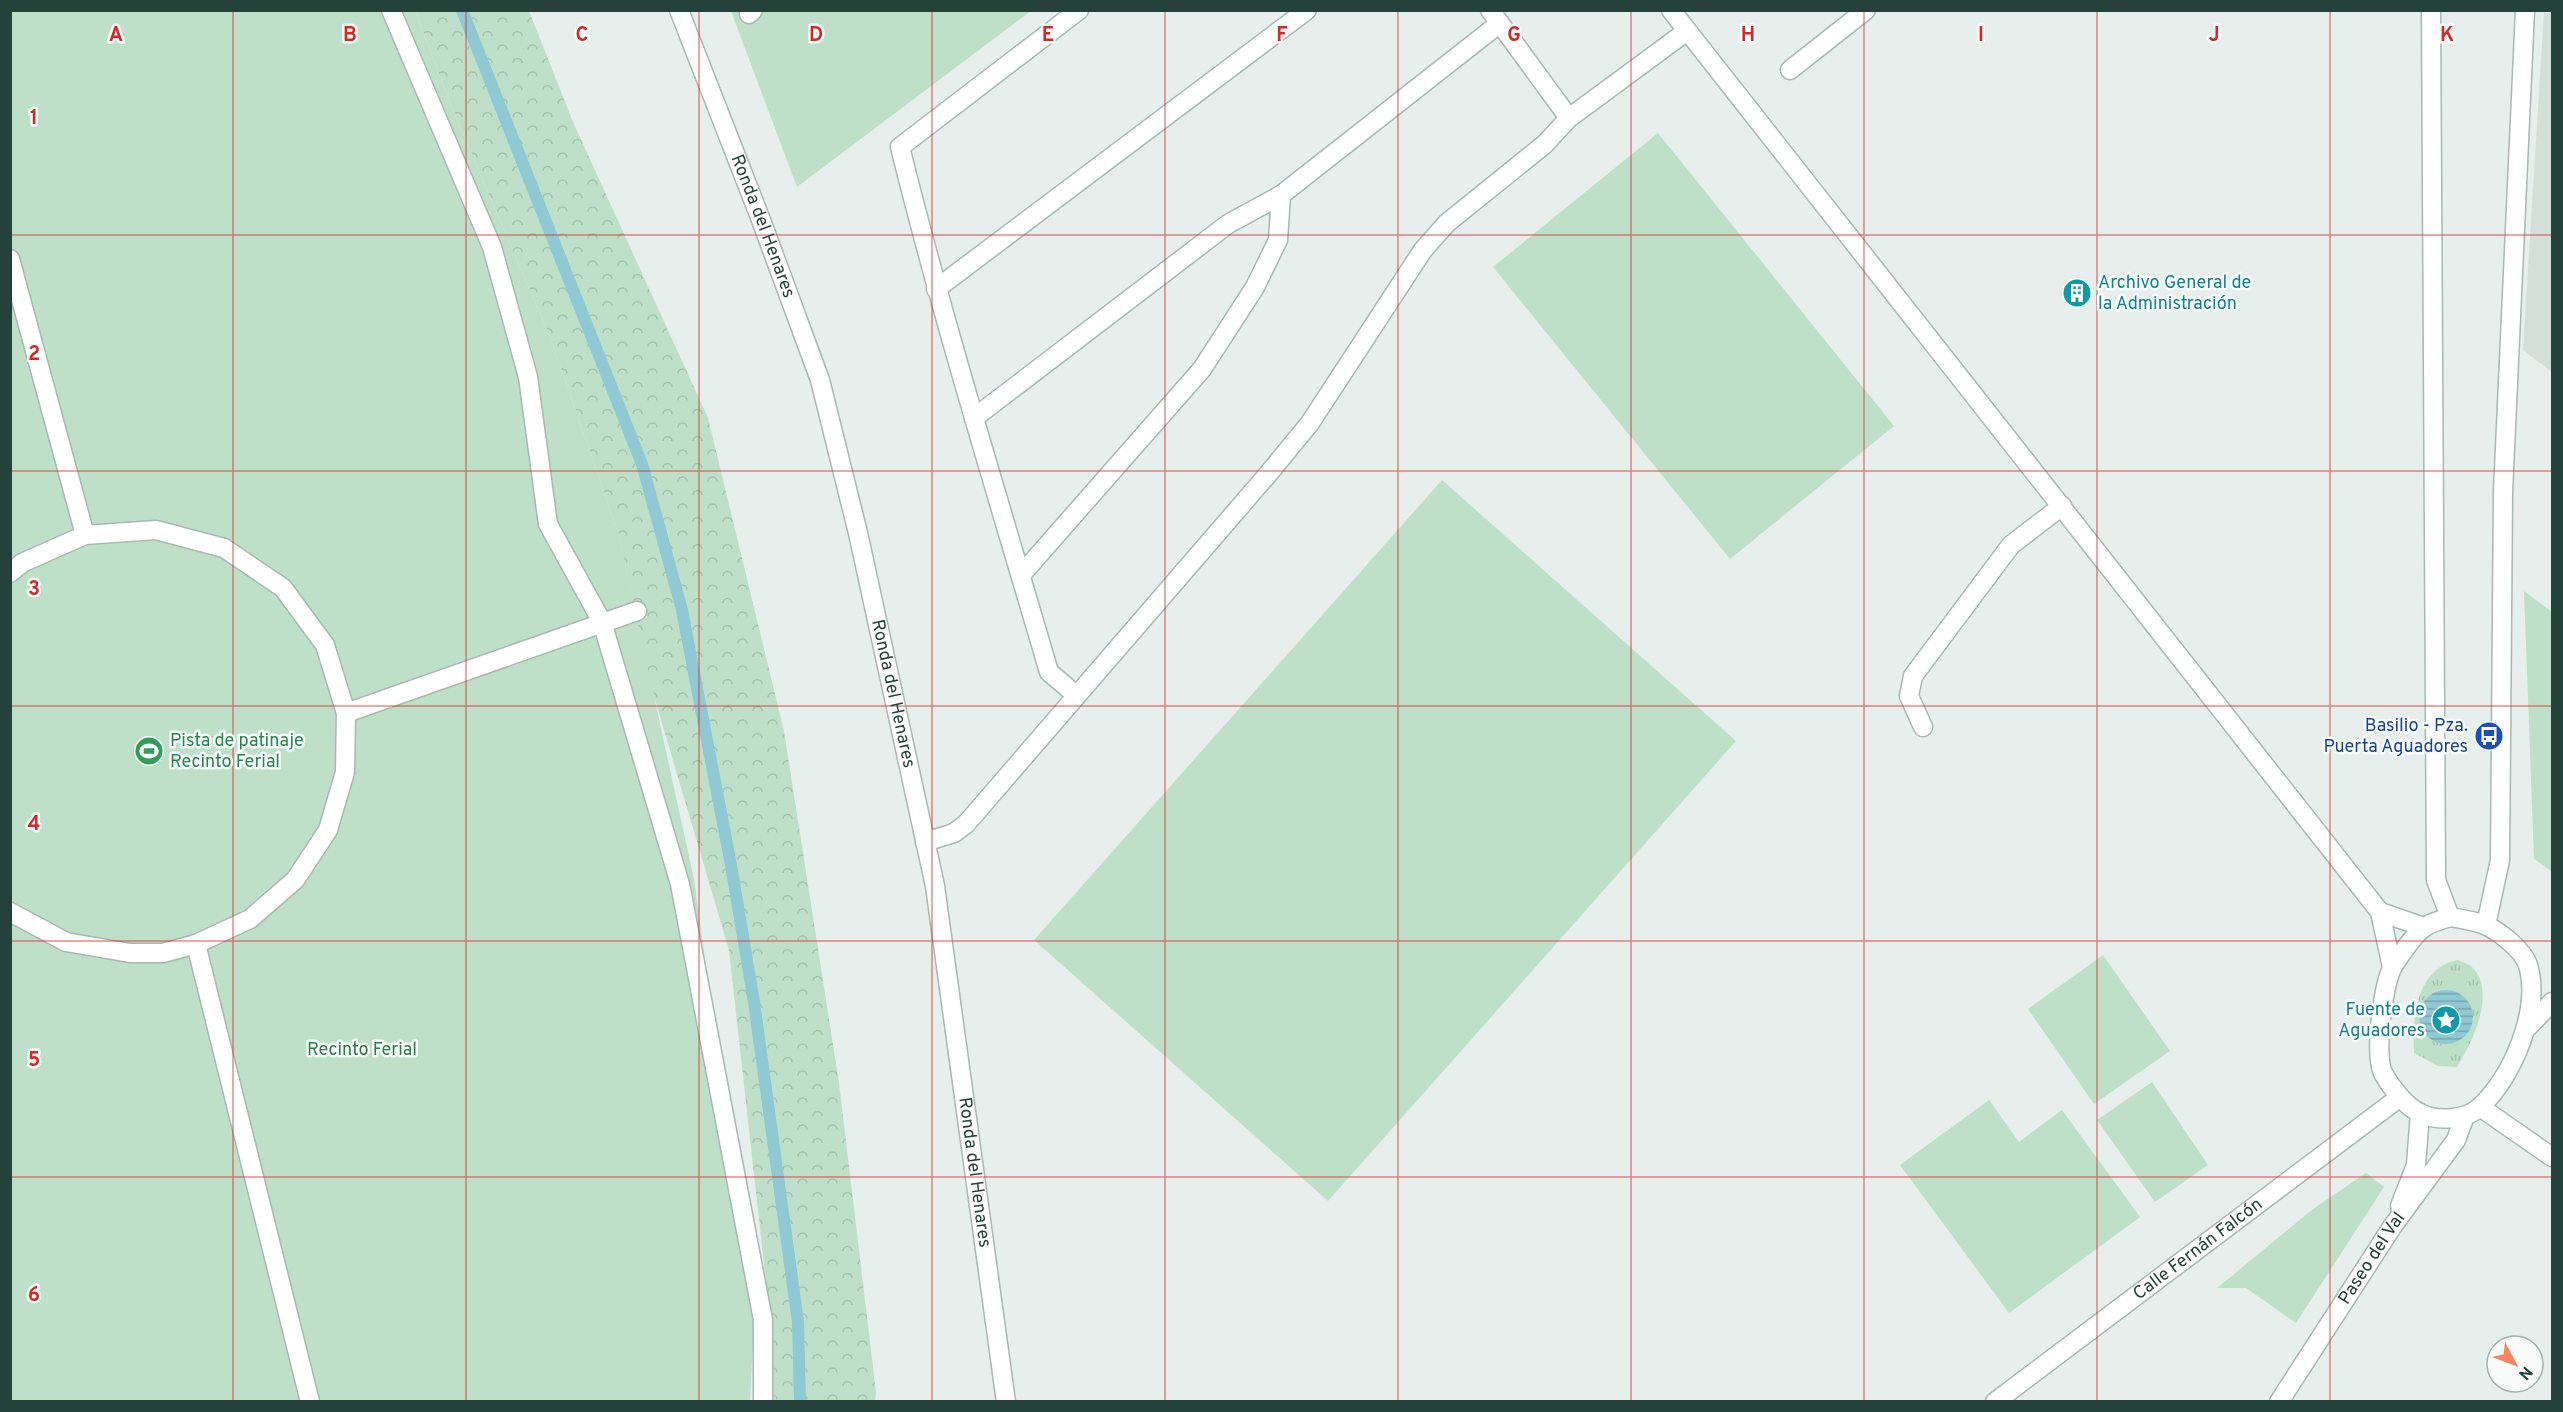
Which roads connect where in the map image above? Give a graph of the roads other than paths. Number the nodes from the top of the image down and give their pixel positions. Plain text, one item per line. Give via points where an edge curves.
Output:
1 (391, 10) edge
2 (679, 10) edge
3 (1079, 10) edge
4 (1306, 10) edge
5 (1671, 10) edge
6 (1866, 10) edge
7 (2431, 10) edge
8 (2525, 10) edge
9 (1495, 17) edge
10 (1687, 31) junction
11 (1790, 70) dead end
12 (1569, 118) junction
13 (1281, 195) junction
14 (10, 259) edge
15 (936, 289) junction
16 (975, 418) junction
17 (2062, 506) junction
18 (85, 535) junction
19 (10, 573) edge
20 (1021, 575) junction
21 (637, 611) dead end
22 (602, 622) junction
23 (1076, 695) junction
24 (346, 713) junction
25 (1923, 727) dead end
26 (925, 842) junction
27 (10, 912) edge
28 (2380, 912) junction
29 (2450, 917) junction
30 (2486, 925) junction
31 (2424, 927) junction
32 (196, 944) junction
33 (2392, 967) junction
34 (2553, 1002) edge
35 (2527, 1028) junction
36 (2400, 1096) junction
37 (2472, 1111) junction
38 (2420, 1113) junction
39 (2553, 1157) edge
40 (2392, 1227) junction
41 (310, 1401) edge
42 (763, 1401) edge
43 (1006, 1401) edge
44 (1995, 1401) edge
45 (2279, 1401) edge

1 - 22 street via 492,247 528,377 548,524
2 - 26 street, Ronda del Henares via 819,380 858,533
3 - 15 street via 900,147
4 - 15 street
5 - 10 street
6 - 11 street
7 - 29 street via 2436,880
8 - 30 street via 2503,492 2500,860
9 - 12 street
9 - 13 street
10 - 12 street
10 - 17 street
12 - 23 street via 1545,144 1447,223 1424,250 1310,423
13 - 16 street via 1228,224
13 - 20 street via 1278,240 1255,287 1202,369
14 - 18 street
15 - 16 street
16 - 20 street
17 - 25 street via 2011,545 1913,676 1909,696
17 - 28 street
18 - 19 street via 22,563
18 - 24 street via 156,530 224,548 283,588 325,645
20 - 23 street via 1049,672
21 - 22 street
22 - 24 street
22 - 42 street via 680,884 763,1320
23 - 26 street via 966,824 954,833
24 - 32 street via 345,772 328,830 295,880 250,919
26 - 43 street, Ronda del Henares
27 - 32 street via 66,942 163,953
28 - 31 street
28 - 33 street
29 - 30 street
29 - 31 street
30 - 35 street via 2503,936 2528,964
31 - 33 street
32 - 41 street
33 - 36 street via 2379,1039 2382,1072
34 - 35 street
35 - 37 street via 2508,1071
36 - 38 street
36 - 44 street, Calle Fernán Falcón
37 - 38 street via 2445,1119
37 - 39 street
37 - 40 street, Paseo del Val via 2456,1140
38 - 40 street via 2415,1165
40 - 45 street, Paseo del Val

